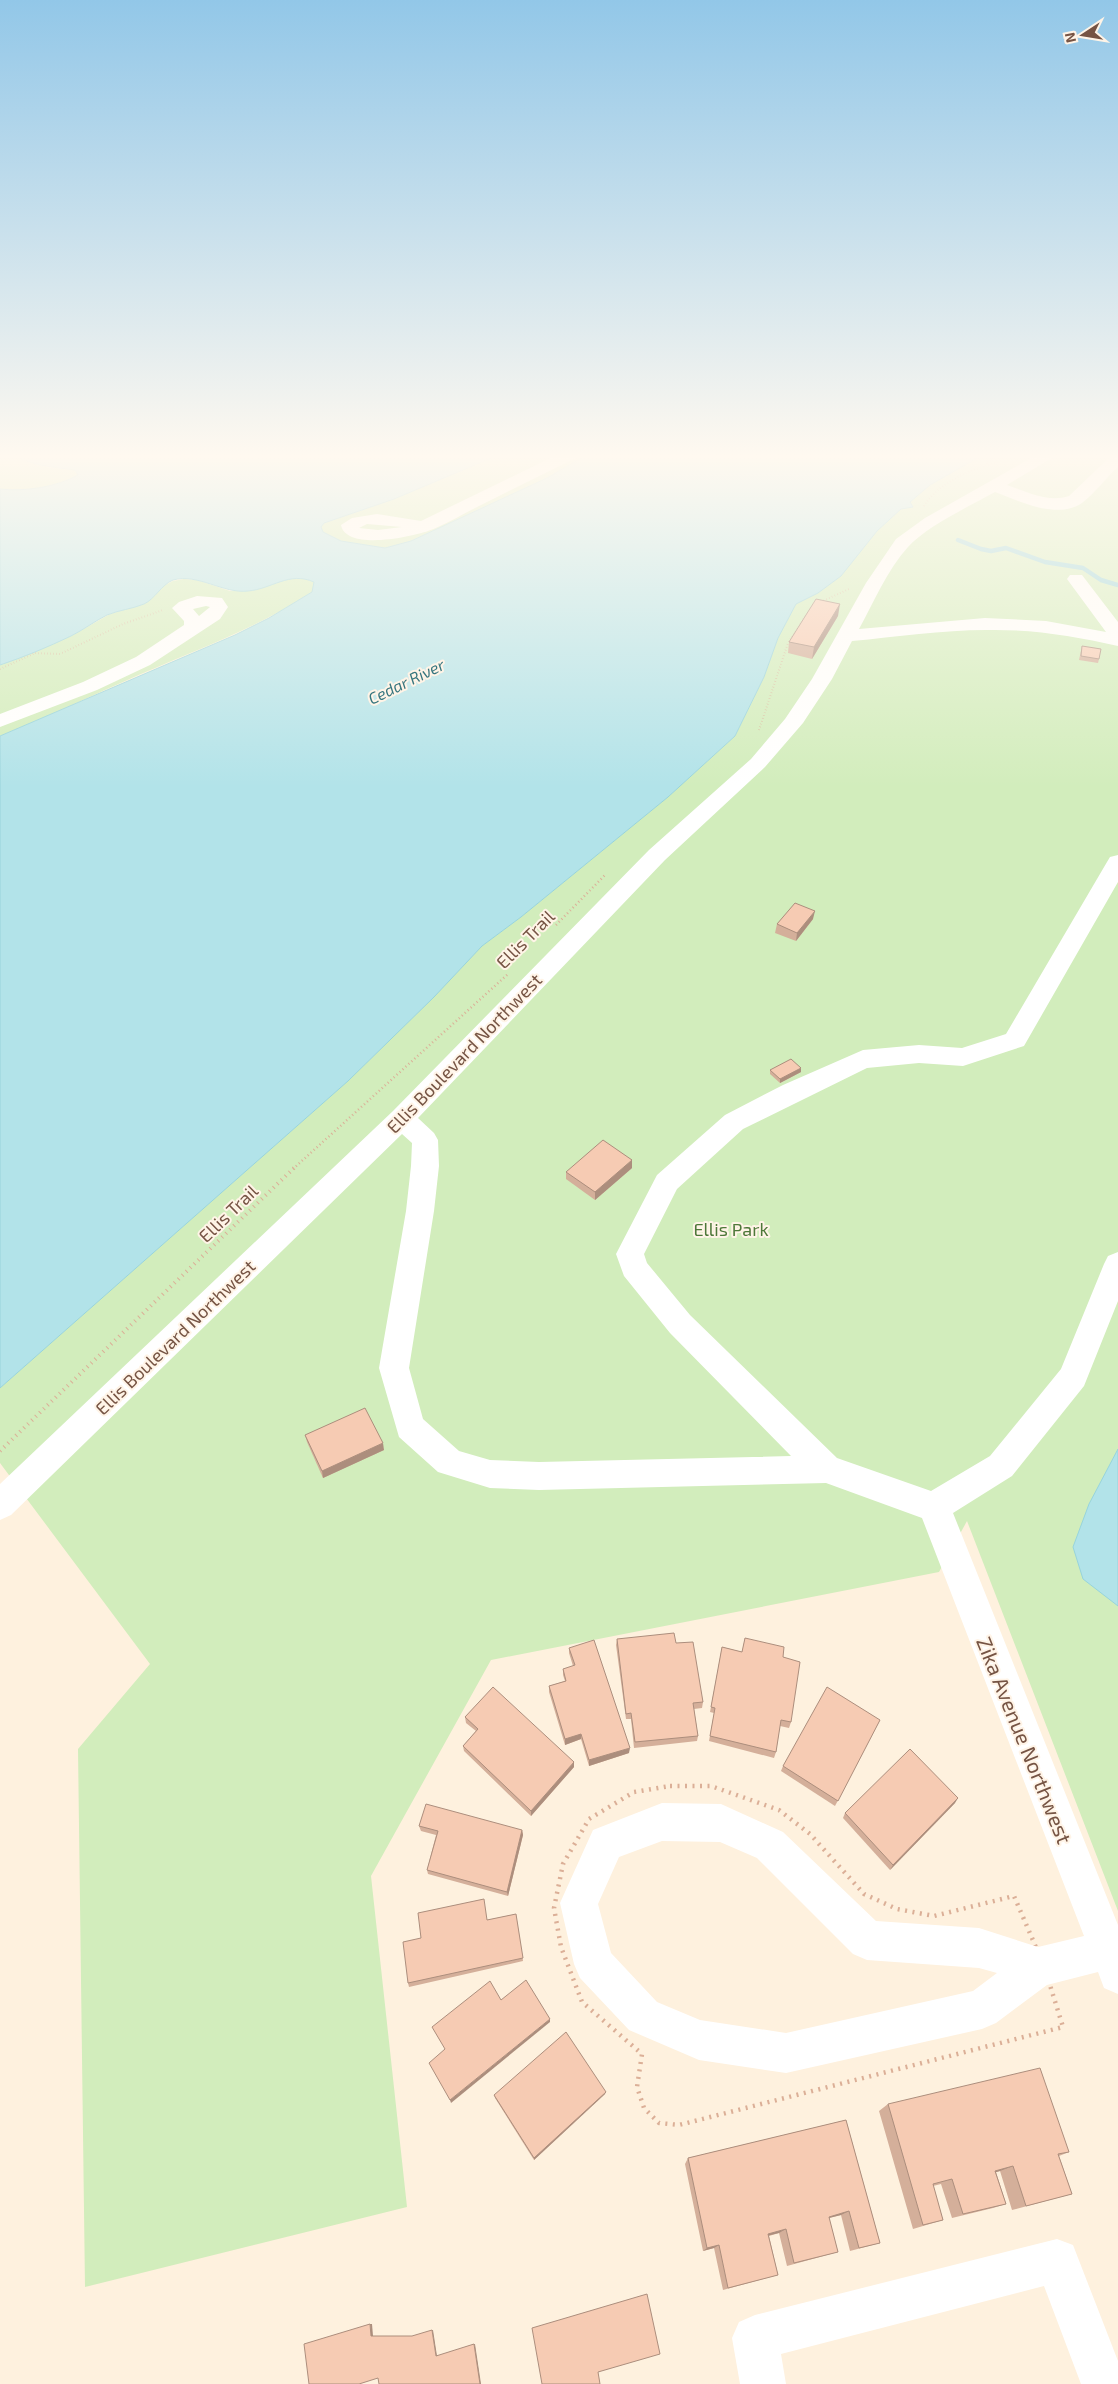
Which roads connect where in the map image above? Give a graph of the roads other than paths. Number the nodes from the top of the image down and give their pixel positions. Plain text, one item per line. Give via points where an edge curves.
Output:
1 (891, 564) edge
2 (1076, 579) dead end
3 (194, 627) junction
4 (1118, 635) edge
5 (845, 636) junction
6 (1118, 640) edge
7 (0, 721) edge
8 (1118, 862) edge
9 (402, 1118) junction
10 (1118, 1264) edge
11 (826, 1469) junction
12 (0, 1505) edge
13 (934, 1507) junction
14 (1113, 1962) edge
15 (1041, 1967) junction
16 (763, 2384) edge
17 (1104, 2384) edge

1 - 5 street, Ellis Boulevard Northwest
2 - 4 street
3 - 3 street via 212,615 219,607 216,602 198,600 181,608 194,620
3 - 7 street via 143,661 90,686
5 - 6 street via 985,624 1046,627
5 - 9 street, Ellis Boulevard Northwest via 793,723 758,763 657,855
8 - 11 street via 1015,1040 963,1057 920,1054 863,1060 734,1122 667,1182 630,1254 634,1268 680,1324
9 - 11 street via 425,1140 425,1166 394,1368 410,1427 449,1462 490,1474 538,1476
9 - 12 street, Ellis Boulevard Northwest
10 - 13 street via 1073,1377 1001,1466
11 - 13 street
13 - 14 street, Zika Avenue Northwest
14 - 15 street
15 - 15 street via 982,2008 786,2053 698,2040 643,2016 594,1964 579,1902 606,1843 662,1822 721,1823 770,1845 867,1940 979,1948
16 - 17 street via 755,2338 1057,2261

